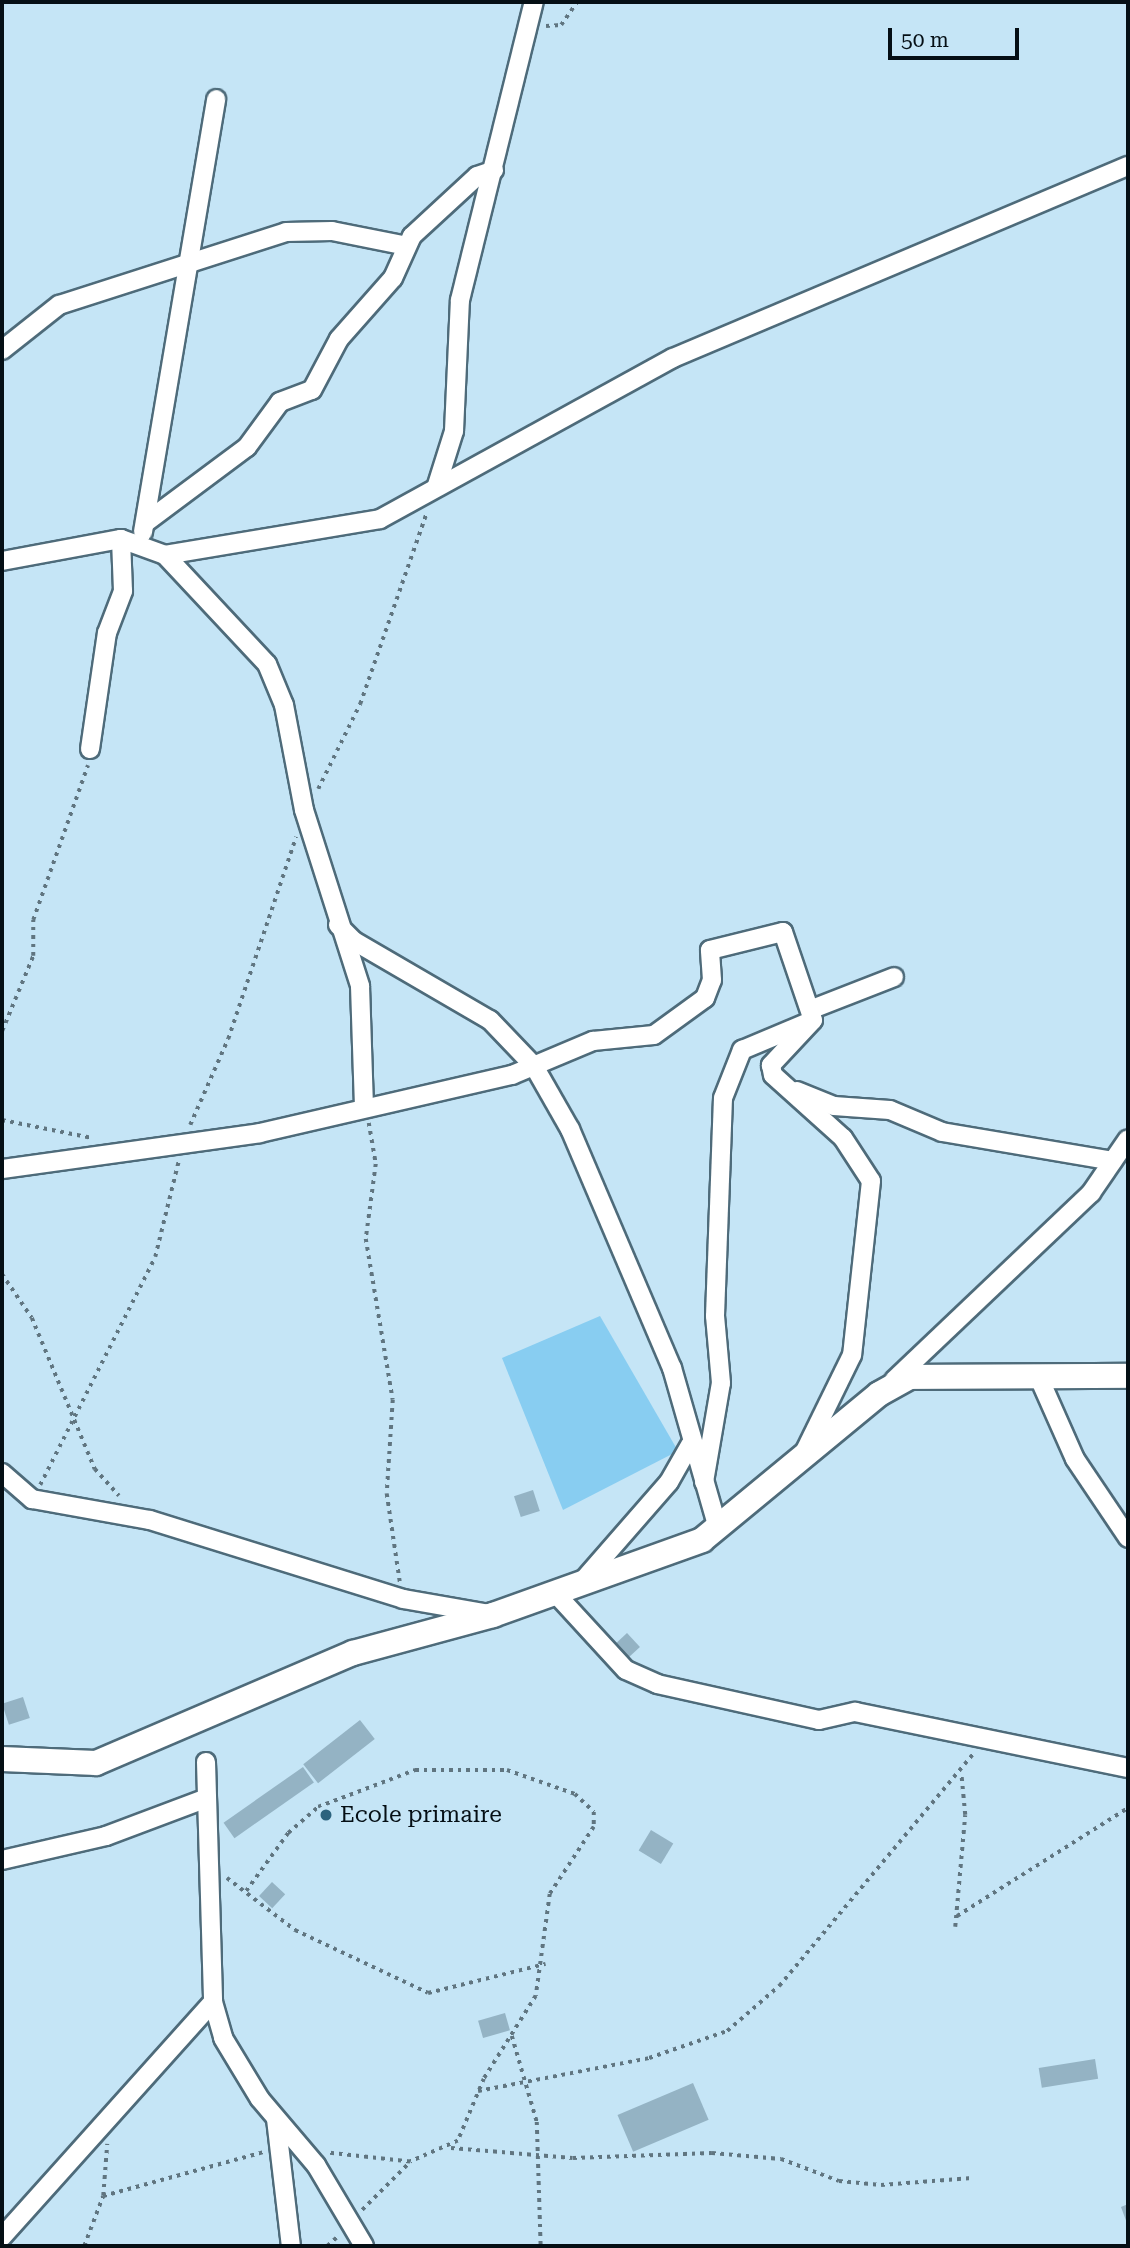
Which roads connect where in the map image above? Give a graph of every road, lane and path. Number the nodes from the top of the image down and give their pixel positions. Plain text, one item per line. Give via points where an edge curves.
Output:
1 (534, 2) edge
2 (577, 2) edge
3 (530, 26) junction
4 (216, 99) dead end
5 (1128, 166) edge
6 (494, 170) junction
7 (407, 246) junction
8 (186, 265) junction
9 (2, 350) edge
10 (437, 485) junction
11 (145, 523) junction
12 (121, 539) junction
13 (142, 543) junction
14 (165, 555) junction
15 (2, 561) edge
16 (90, 749) joint
17 (338, 925) junction
18 (894, 977) dead end
19 (812, 1015) junction
20 (2, 1031) edge
21 (534, 1066) junction
22 (780, 1084) junction
23 (364, 1107) junction
24 (2, 1120) edge
25 (1128, 1139) edge
26 (106, 1140) dead end
27 (182, 1143) junction
28 (1113, 1161) junction
29 (2, 1169) edge
30 (2, 1274) edge
31 (1128, 1376) edge
32 (1040, 1380) junction
33 (879, 1394) junction
34 (76, 1418) junction
35 (690, 1445) junction
36 (793, 1471) junction
37 (4, 1478) edge
38 (704, 1486) junction
39 (32, 1499) junction
40 (150, 1520) junction
41 (718, 1528) junction
42 (1128, 1538) edge
43 (567, 1590) junction
44 (403, 1599) junction
45 (493, 1615) junction
46 (984, 1739) junction
47 (2, 1759) edge
48 (206, 1762) dead end
49 (1128, 1768) edge
50 (961, 1773) junction
51 (207, 1798) junction
52 (1128, 1808) edge
53 (2, 1860) edge
54 (209, 1864) junction
55 (246, 1891) junction
56 (957, 1916) junction
57 (955, 1927) dead end
58 (545, 1964) junction
59 (213, 2002) junction
60 (512, 2036) junction
61 (529, 2081) junction
62 (478, 2091) junction
63 (276, 2119) junction
64 (109, 2122) junction
65 (451, 2148) junction
66 (276, 2149) junction
67 (304, 2149) junction
68 (540, 2158) junction
69 (410, 2162) junction
70 (972, 2178) dead end
71 (103, 2196) junction
72 (352, 2220) junction
73 (2, 2237) edge
74 (84, 2246) edge
75 (291, 2246) edge
76 (327, 2246) edge
77 (364, 2246) edge
78 (541, 2246) edge

1 - 3 street
2 - 3 path via 561,25
3 - 6 street
4 - 8 street
5 - 10 street via 673,358
6 - 7 street via 463,188
6 - 10 street via 460,300 454,431
7 - 8 street via 299,230
7 - 11 street via 393,278 339,339 312,390 280,402 247,447
8 - 9 street via 59,305
8 - 11 street
10 - 14 street via 380,519 352,528
11 - 13 street
12 - 13 street
12 - 15 street
12 - 16 street via 123,591 107,633
13 - 14 street
14 - 17 street via 267,664 284,705 304,810
16 - 20 path via 33,920 33,956
17 - 21 street via 354,941 490,1020
17 - 23 street via 360,986
18 - 19 street
19 - 21 street via 790,942 778,933 710,950 710,989 669,1028 570,1047
19 - 22 street via 771,1065
19 - 38 street via 742,1051 723,1098 715,1316 721,1383
21 - 23 street
21 - 35 street via 570,1129 672,1368
22 - 28 street via 834,1106 890,1110 942,1132
22 - 36 street via 843,1138 872,1181 852,1355
23 - 27 street via 260,1133
23 - 44 path via 376,1164 366,1239 393,1401 387,1494
24 - 26 path
25 - 28 street
27 - 29 street
27 - 34 path via 155,1257
28 - 33 street via 1091,1194
30 - 34 path via 32,1318
31 - 32 street
32 - 33 street via 930,1374
32 - 42 street via 1075,1460
33 - 36 street
34 - 39 path
34 - 40 path via 102,1478
35 - 38 street
35 - 43 street via 669,1482
36 - 41 street
37 - 39 street
38 - 41 street
39 - 40 street
40 - 44 street
41 - 43 street via 673,1552
43 - 45 street
43 - 46 street via 626,1670 657,1684 819,1720 855,1712
44 - 45 street
45 - 47 street via 353,1653 96,1763
46 - 49 street
46 - 50 path
48 - 51 street
50 - 56 path via 965,1815
50 - 61 path via 779,1986 727,2031 662,2055
51 - 53 street via 106,1836
51 - 54 street
52 - 56 path
54 - 55 path
54 - 59 street
55 - 58 path via 326,1948 428,1993
55 - 58 path via 288,1833 339,1796 415,1770 507,1770 575,1794 594,1812 594,1828 550,1894
56 - 57 path
58 - 60 path via 527,2017
59 - 63 street via 235,2062
59 - 64 street
60 - 61 path
60 - 62 path
61 - 62 path
61 - 68 path
62 - 65 path
63 - 66 street
63 - 67 street
64 - 71 path
64 - 73 street
65 - 68 path
65 - 69 path
66 - 71 path
66 - 75 street
67 - 69 path
67 - 72 street
68 - 70 path via 712,2153 790,2161 839,2181 881,2185
68 - 78 path
69 - 72 path
71 - 74 path
72 - 76 path
72 - 77 street

